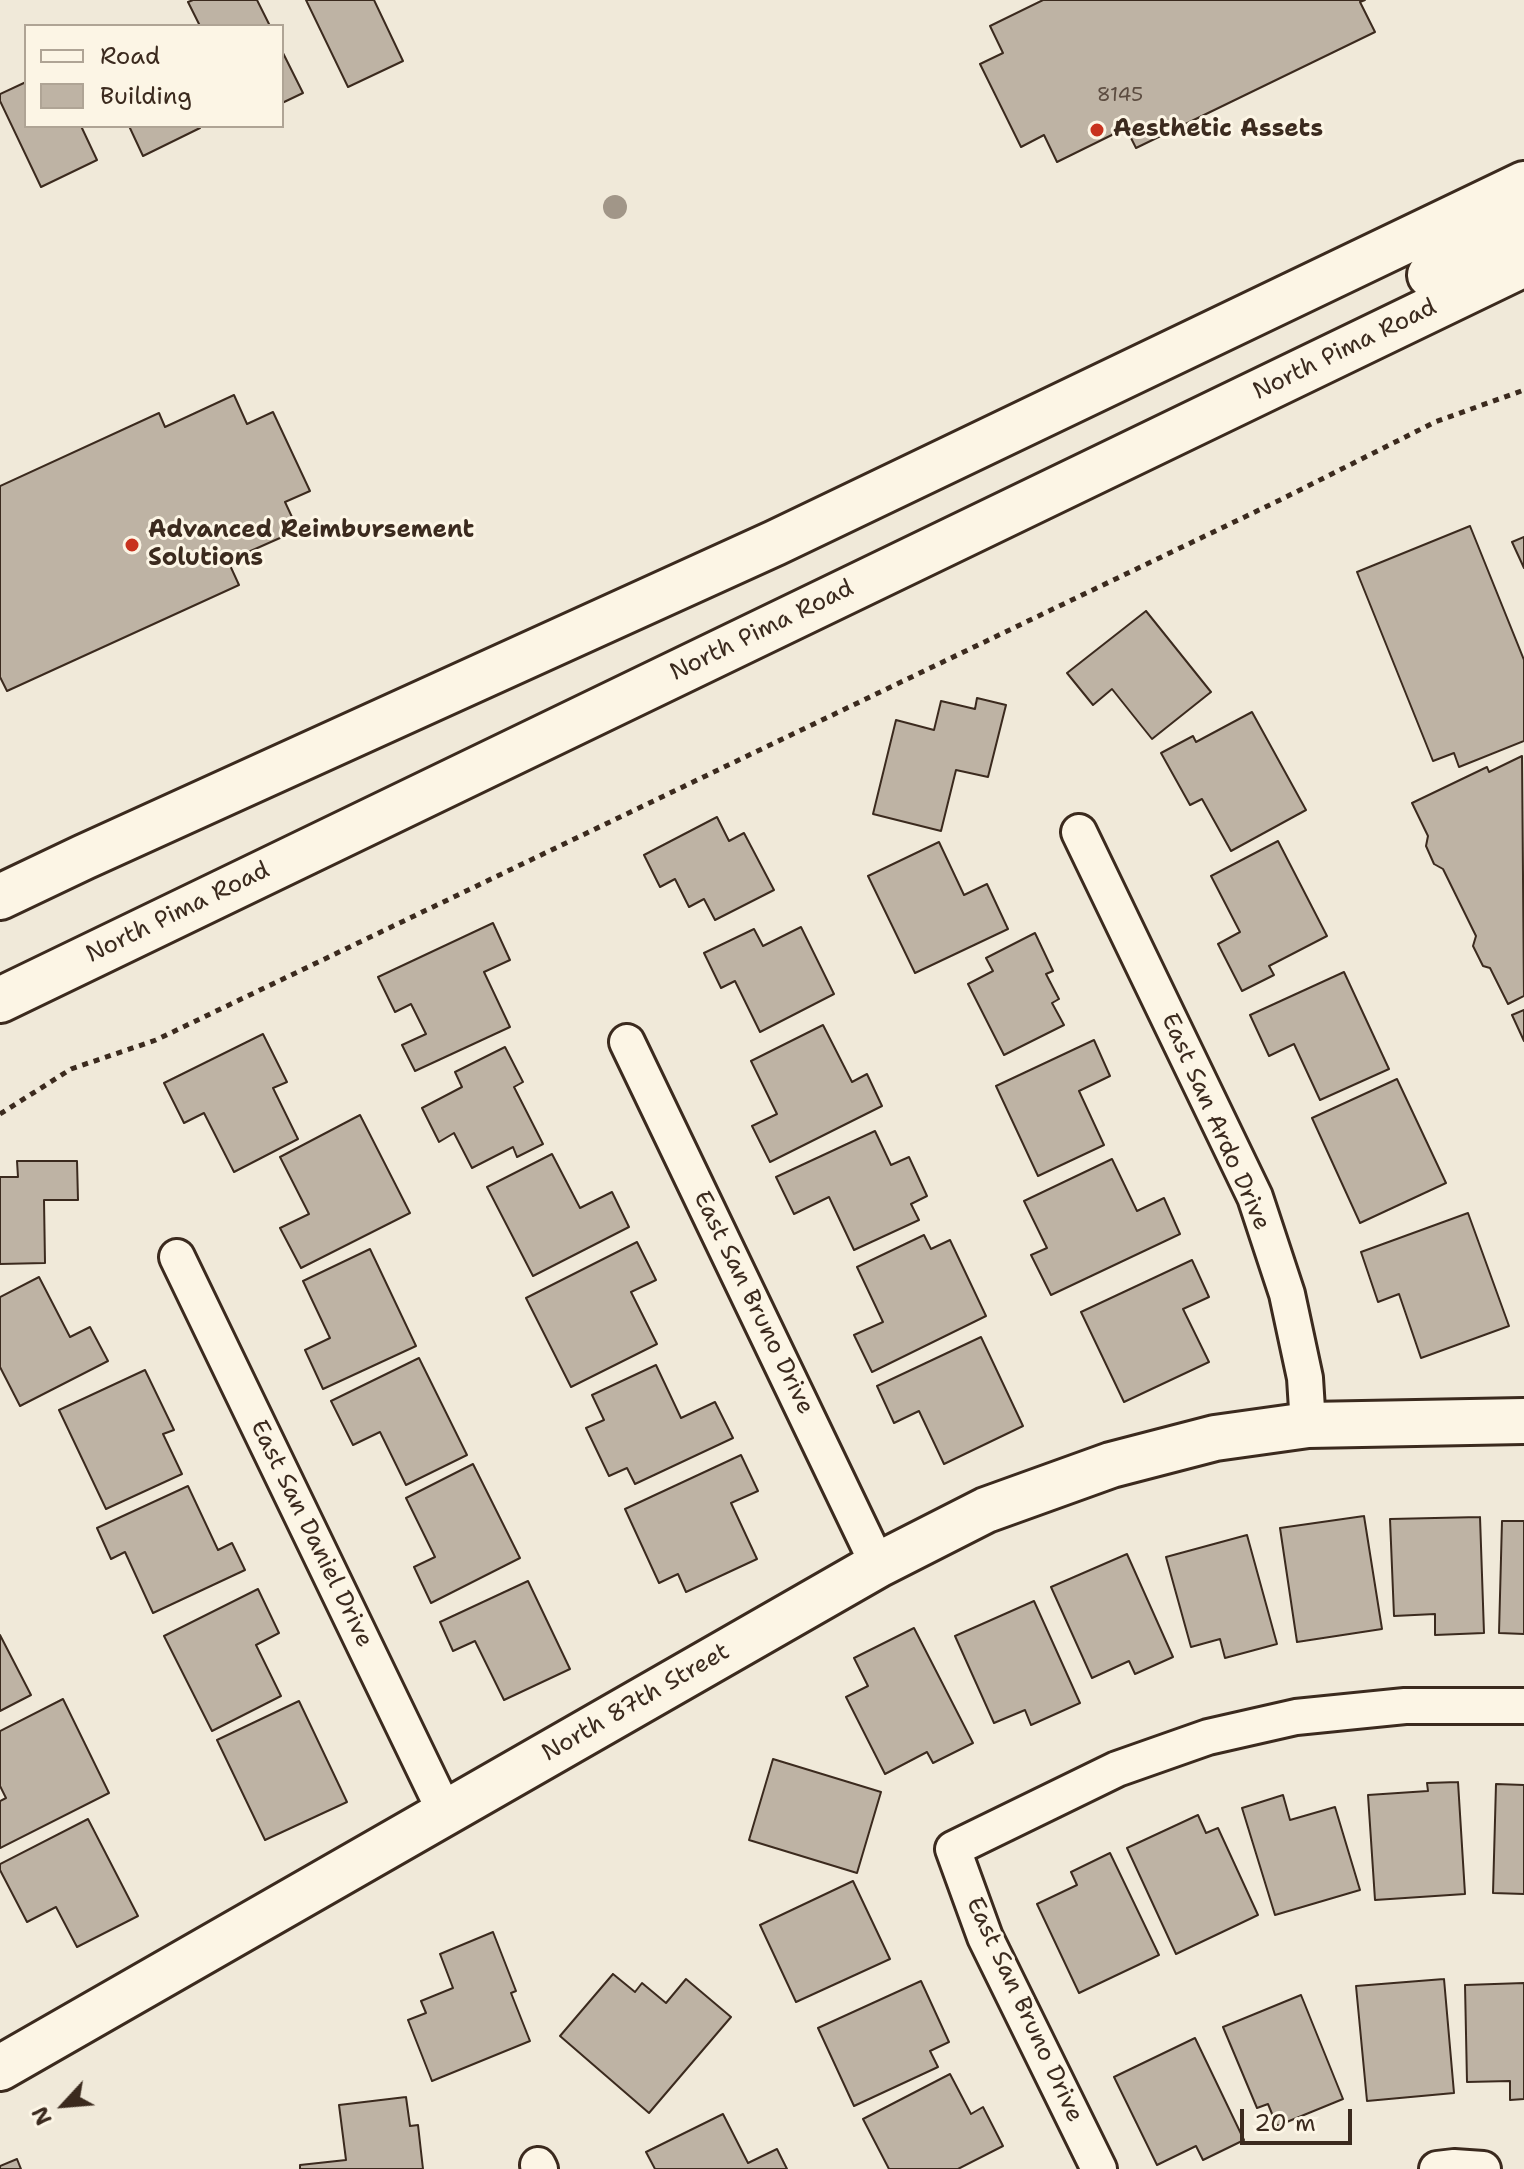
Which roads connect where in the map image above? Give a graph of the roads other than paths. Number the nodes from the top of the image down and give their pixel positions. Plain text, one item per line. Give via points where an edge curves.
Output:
1 (1524, 184) edge
2 (1524, 229) edge
3 (1524, 264) edge
4 (1126, 455) junction
5 (1079, 832) dead end
6 (0, 897) edge
7 (0, 1000) edge
8 (627, 1042) dead end
9 (177, 1257) dead end
10 (1524, 1421) edge
11 (1308, 1425) junction
12 (878, 1565) junction
13 (1524, 1706) edge
14 (445, 1812) junction
15 (4, 2056) edge
16 (1099, 2169) edge
17 (1437, 2169) edge
18 (1483, 2169) edge

1 - 6 main road via 775,543
2 - 4 main road via 1244,366
3 - 4 main road, North Pima Road
4 - 7 main road, North Pima Road
5 - 11 street, East San Ardo Drive via 1255,1197 1287,1294 1305,1378
8 - 12 street, East San Bruno Drive
9 - 14 street, East San Daniel Drive
10 - 11 main road, North 87th Street
11 - 12 main road, North 87th Street via 1215,1438 1111,1465 986,1510
12 - 14 main road, North 87th Street
13 - 16 street, East San Bruno Drive via 1405,1706 1296,1717 1208,1737 1117,1769 953,1849 985,1937
14 - 15 main road, North 87th Street
17 - 18 street

